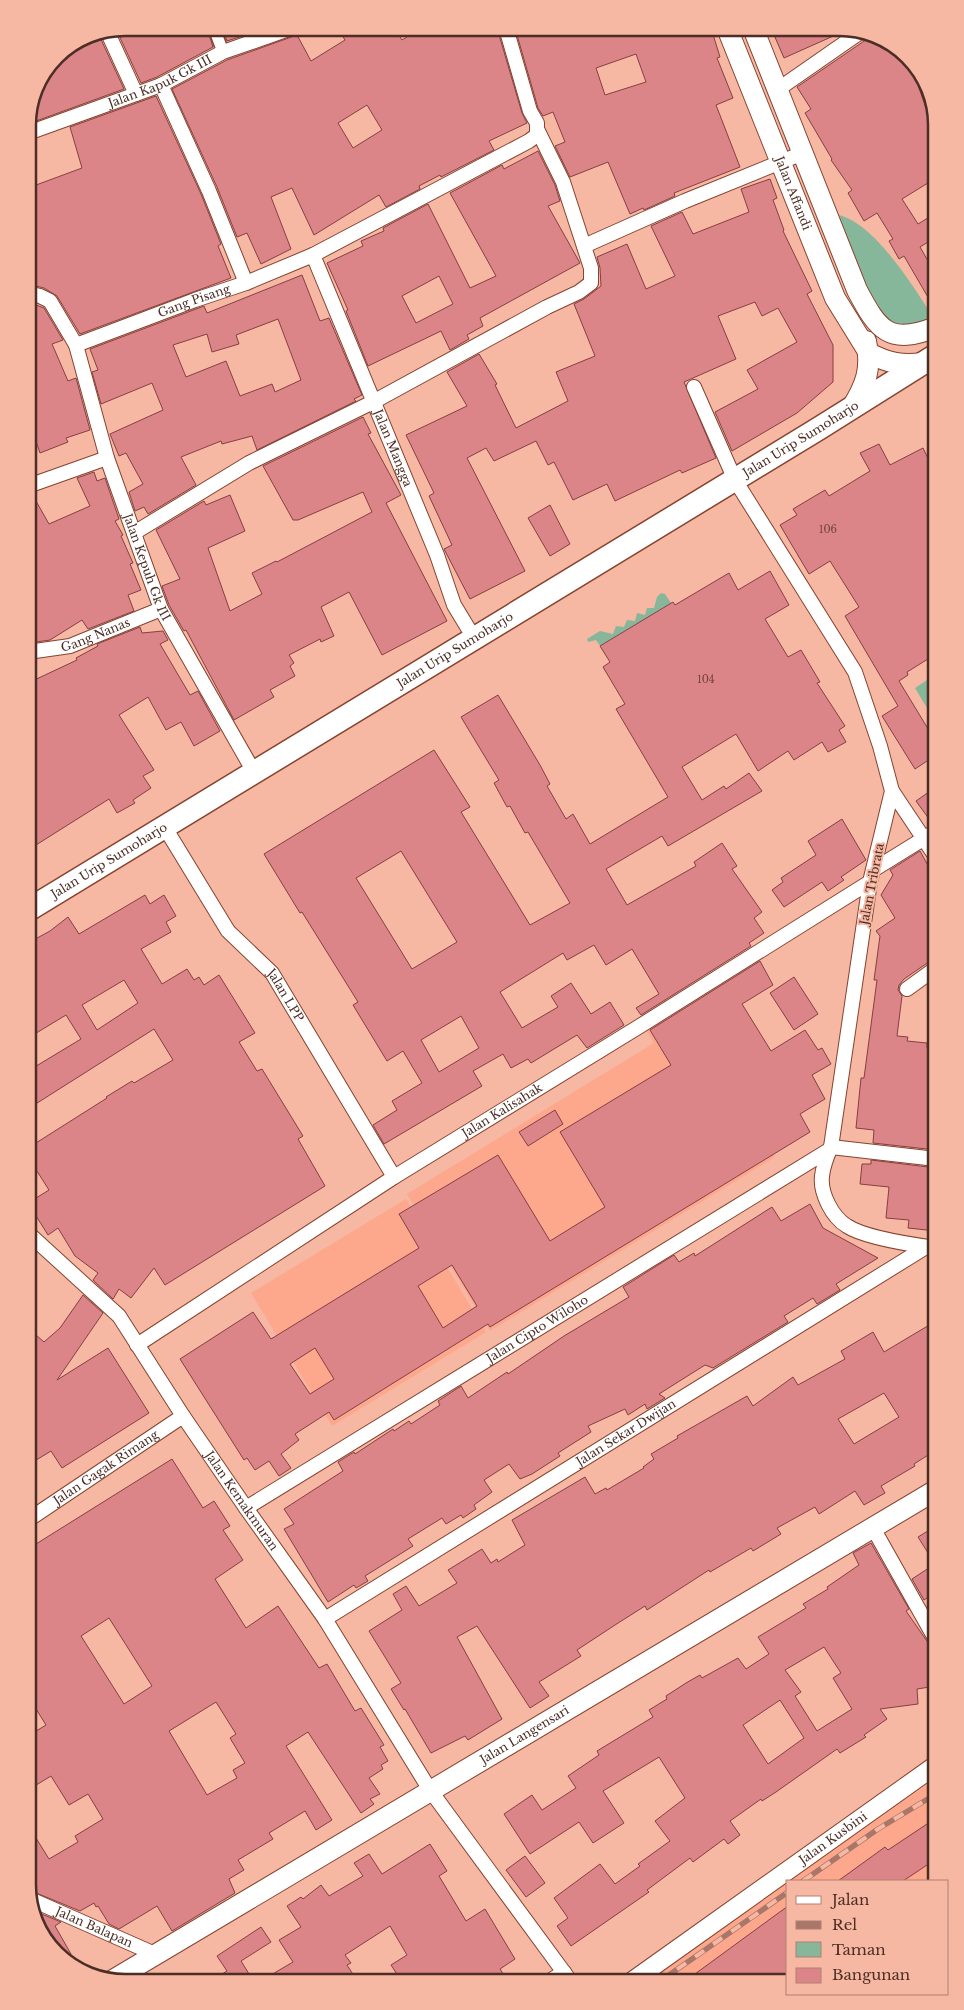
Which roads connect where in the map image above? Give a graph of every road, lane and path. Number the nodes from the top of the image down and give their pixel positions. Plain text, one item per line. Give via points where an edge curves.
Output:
1 (217, 36) edge
2 (269, 36) edge
3 (508, 36) edge
4 (730, 36) edge
5 (756, 36) edge
6 (853, 37) edge
7 (110, 38) edge
8 (223, 52) junction
9 (161, 85) junction
10 (777, 90) junction
11 (136, 94) junction
12 (36, 130) edge
13 (538, 131) junction
14 (803, 154) junction
15 (781, 164) junction
16 (584, 246) junction
17 (312, 255) junction
18 (246, 283) junction
19 (857, 290) junction
20 (36, 295) edge
21 (928, 330) edge
22 (76, 345) junction
23 (869, 354) junction
24 (928, 359) edge
25 (928, 360) edge
26 (694, 387) dead end
27 (374, 402) junction
28 (851, 409) junction
29 (107, 458) junction
30 (735, 480) junction
31 (36, 483) edge
32 (134, 533) junction
33 (161, 609) junction
34 (474, 638) junction
35 (36, 651) edge
36 (254, 772) junction
37 (892, 791) junction
38 (164, 826) junction
39 (928, 832) edge
40 (928, 837) edge
41 (871, 876) junction
42 (36, 905) edge
43 (928, 974) edge
44 (907, 989) dead end
45 (830, 1148) junction
46 (928, 1159) edge
47 (394, 1177) junction
48 (36, 1241) edge
49 (928, 1247) edge
50 (928, 1250) edge
51 (137, 1345) junction
52 (183, 1416) junction
53 (928, 1495) edge
54 (246, 1508) junction
55 (36, 1515) edge
56 (873, 1528) junction
57 (326, 1619) junction
58 (928, 1626) edge
59 (928, 1771) edge
60 (430, 1790) junction
61 (38, 1904) edge
62 (156, 1955) junction
63 (123, 1974) edge
64 (565, 1974) edge
65 (642, 1974) edge

1 - 8 street
2 - 8 street, Jalan Kapuk Gk III
3 - 13 street
4 - 15 main road, Jalan Affandi
5 - 10 main road, Jalan Affandi
6 - 10 street
7 - 11 street
8 - 9 street, Jalan Kapuk Gk III
9 - 11 street, Jalan Kapuk Gk III
9 - 18 street
10 - 14 main road, Jalan Affandi
11 - 12 street, Jalan Kapuk Gk III
13 - 16 street via 563,182
13 - 17 street, Gang Pisang via 529,141
14 - 15 street
14 - 19 main road, Jalan Affandi
15 - 16 street via 685,201
15 - 23 main road, Jalan Affandi via 835,298
16 - 27 street via 591,268 591,283
17 - 18 street, Gang Pisang
17 - 27 street, Jalan Mangga
18 - 22 street, Gang Pisang
19 - 21 main road via 870,315 882,329 898,336
19 - 23 main road
20 - 22 street, Jalan Kepuh Gk III via 50,301
22 - 29 street, Jalan Kepuh Gk III
23 - 24 main road via 904,365
23 - 28 main road via 863,390
25 - 28 main road, Jalan Urip Sumoharjo
26 - 30 street, Jalan Tribrata
27 - 32 street via 249,462
27 - 34 street, Jalan Mangga via 437,555 454,605
28 - 30 main road, Jalan Urip Sumoharjo
29 - 31 street
29 - 32 street, Jalan Kepuh Gk III
30 - 34 main road, Jalan Urip Sumoharjo
30 - 37 street, Jalan Tribrata via 856,672
32 - 33 street, Jalan Kepuh Gk III
33 - 35 street, Gang Nanas via 70,646
33 - 36 street, Jalan Kepuh Gk III
34 - 36 main road, Jalan Urip Sumoharjo
36 - 38 main road, Jalan Urip Sumoharjo
37 - 39 street
37 - 41 street, Jalan Tribrata
38 - 42 main road, Jalan Urip Sumoharjo
38 - 47 street, Jalan LPP via 228,931 272,973
40 - 41 street, Jalan Kalisahak
41 - 45 street, Jalan Tribrata
41 - 47 street, Jalan Kalisahak via 640,1026
43 - 44 street
45 - 46 street
45 - 49 street, Jalan Tribrata via 822,1177 825,1199 837,1217 864,1234
45 - 54 street, Jalan Cipto Wiloho
47 - 51 street, Jalan Kalisahak
48 - 51 street, Jalan Kemakmuran via 111,1307
50 - 57 street, Jalan Sekar Dwijan
51 - 52 street, Jalan Kemakmuran
52 - 54 street, Jalan Kemakmuran
52 - 55 street, Jalan Gagak Rimang
53 - 56 main road, Jalan Langensari
54 - 57 street, Jalan Kemakmuran
56 - 58 street
56 - 60 main road, Jalan Langensari
57 - 60 street, Jalan Kemakmuran
59 - 65 street, Jalan Kusbini
60 - 62 main road, Jalan Langensari
60 - 64 street, Jalan Kemakmuran
61 - 62 street, Jalan Balapan
62 - 63 main road, Jalan Langensari

